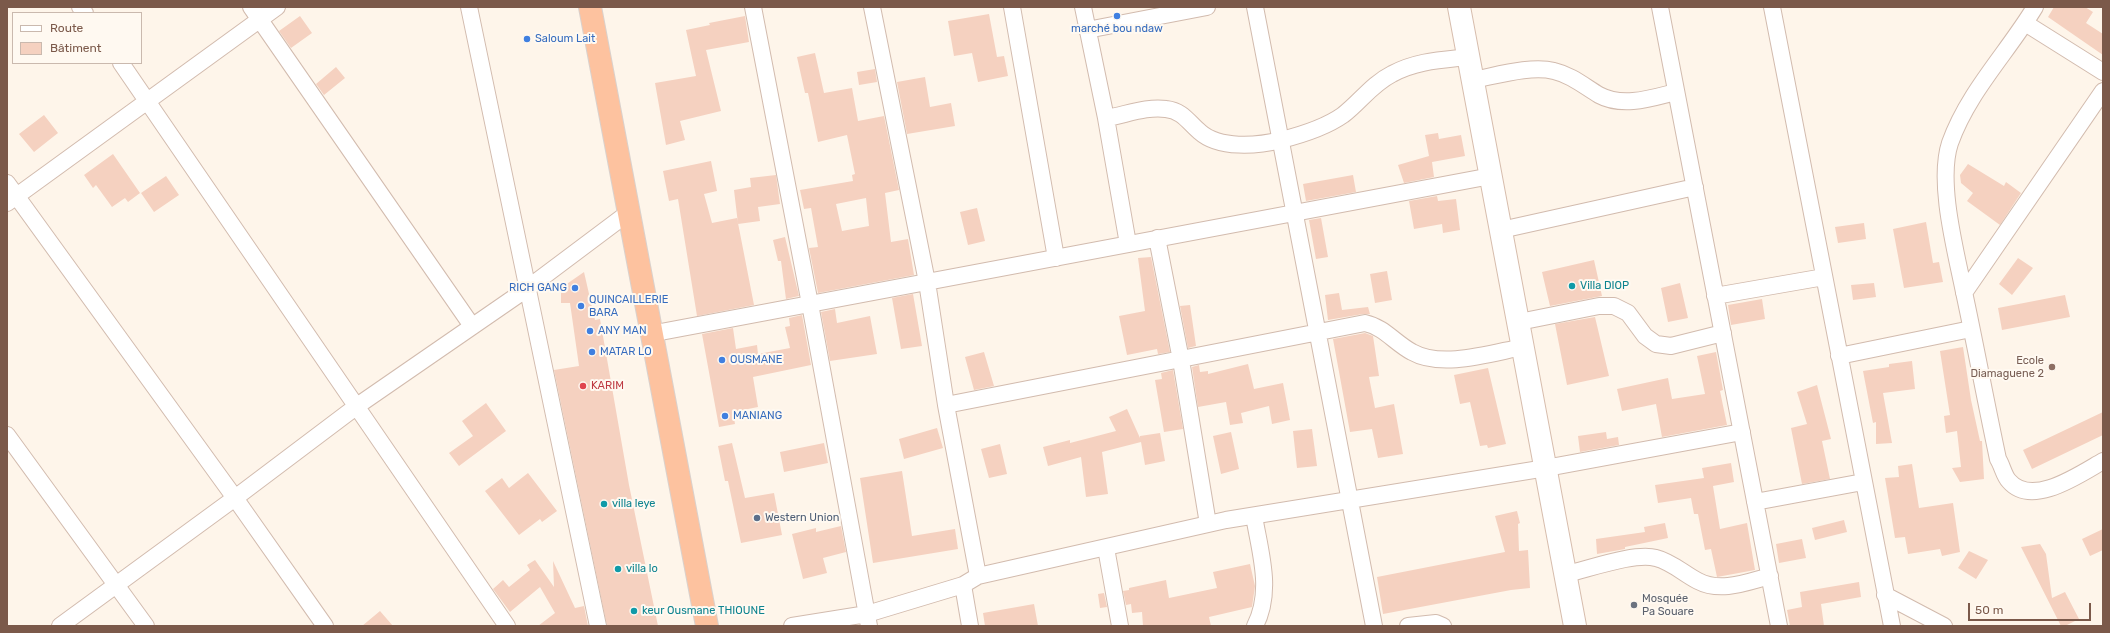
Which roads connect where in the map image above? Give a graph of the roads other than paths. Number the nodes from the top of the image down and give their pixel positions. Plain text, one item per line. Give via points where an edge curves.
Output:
1 (278, 7) edge
2 (469, 7) edge
3 (590, 7) edge
4 (753, 7) edge
5 (872, 7) edge
6 (1012, 7) edge
7 (1083, 7) edge
8 (1207, 7) edge
9 (1255, 7) edge
10 (1459, 7) edge
11 (1660, 7) edge
12 (1772, 7) edge
13 (2035, 7) edge
14 (255, 14) edge
15 (2025, 23) junction
16 (1087, 30) junction
17 (1468, 57) junction
18 (122, 64) edge
19 (2103, 72) edge
20 (1472, 80) junction
21 (2103, 91) edge
22 (1676, 92) junction
23 (148, 100) junction
24 (1106, 118) junction
25 (1280, 140) junction
26 (1491, 176) junction
27 (7, 183) edge
28 (1694, 187) junction
29 (12, 200) edge
30 (1294, 212) junction
31 (628, 214) junction
32 (1501, 230) junction
33 (1157, 238) junction
34 (1128, 244) junction
35 (1056, 258) junction
36 (1824, 277) junction
37 (927, 282) junction
38 (528, 288) junction
39 (1964, 293) junction
40 (1716, 296) junction
41 (810, 304) junction
42 (1519, 322) junction
43 (472, 326) junction
44 (1971, 329) junction
45 (1318, 333) junction
46 (1723, 333) junction
47 (650, 334) junction
48 (1523, 347) junction
49 (1839, 356) junction
50 (1181, 360) junction
51 (946, 405) junction
52 (357, 406) junction
53 (1742, 432) junction
54 (7, 435) edge
55 (2103, 461) edge
56 (1546, 468) junction
57 (1863, 482) junction
58 (235, 498) junction
59 (1350, 500) junction
60 (1755, 502) junction
61 (1254, 516) junction
62 (1208, 524) junction
63 (1106, 548) junction
64 (1566, 574) junction
65 (978, 576) junction
66 (1770, 576) junction
67 (116, 585) junction
68 (962, 585) junction
69 (1885, 595) junction
70 (868, 620) edge
71 (60, 626) edge
72 (146, 626) edge
73 (325, 626) edge
74 (507, 626) edge
75 (598, 626) edge
76 (707, 626) edge
77 (792, 626) edge
78 (970, 626) edge
79 (1120, 626) edge
80 (1255, 626) edge
81 (1374, 626) edge
82 (1408, 626) edge
83 (1443, 626) edge
84 (1575, 626) edge
85 (1779, 626) edge
86 (1892, 626) edge
87 (1944, 626) edge

1 - 14 street
2 - 38 street
3 - 31 highway
4 - 41 street
5 - 37 street
6 - 35 street
7 - 16 street
8 - 16 street
9 - 25 street
10 - 17 main road
11 - 22 street
12 - 36 street
13 - 15 street
14 - 23 street
14 - 43 street
15 - 19 street
15 - 39 street via 1959,122 1947,156 1946,184 1956,257
16 - 24 street
17 - 20 main road
17 - 25 street via 1420,62 1391,74 1366,92 1343,115 1322,126
18 - 23 street
20 - 22 street via 1529,70 1553,70 1575,79 1601,96 1624,102 1647,100
20 - 26 main road
21 - 39 street
22 - 28 street
23 - 29 street
23 - 52 street
24 - 25 street via 1152,109 1166,109 1182,113 1200,133 1214,142 1232,145
24 - 34 street
25 - 30 street
26 - 30 street
26 - 32 main road
27 - 29 street
28 - 32 street
28 - 40 street
29 - 58 street
30 - 33 street
30 - 45 street
31 - 38 street
31 - 47 highway
32 - 42 main road
33 - 34 street
33 - 50 street
34 - 35 street
35 - 37 street
36 - 40 street
36 - 49 street
37 - 41 street
37 - 51 street
38 - 43 street
38 - 75 street
39 - 44 street
40 - 46 street
41 - 47 street
41 - 70 street
42 - 46 street via 1600,306 1614,306 1628,313 1646,336 1656,344 1671,346
42 - 48 main road
43 - 52 street
44 - 49 street
44 - 55 street via 1998,459 2009,481 2023,490 2040,491 2058,486
45 - 48 street via 1365,324 1376,326 1411,352 1441,360
45 - 50 street
45 - 59 street
46 - 53 street
47 - 76 highway
48 - 56 main road
49 - 57 street
50 - 51 street
50 - 62 street
51 - 65 street
52 - 58 street
52 - 74 street
53 - 56 street
53 - 60 street
54 - 67 street
56 - 59 street
56 - 64 main road
57 - 60 street
57 - 69 street
58 - 67 street
58 - 73 street
59 - 61 street
59 - 81 street
60 - 66 street
61 - 62 street
61 - 80 street via 1266,584 1263,605
62 - 63 street
63 - 65 street
63 - 79 street
64 - 66 street via 1640,556 1656,558 1699,582 1713,586 1731,586
64 - 84 main road
65 - 68 street
66 - 85 street
67 - 71 street
67 - 72 street
68 - 70 street
68 - 78 street
69 - 86 street
69 - 87 street
70 - 77 street
82 - 83 street via 1436,623

